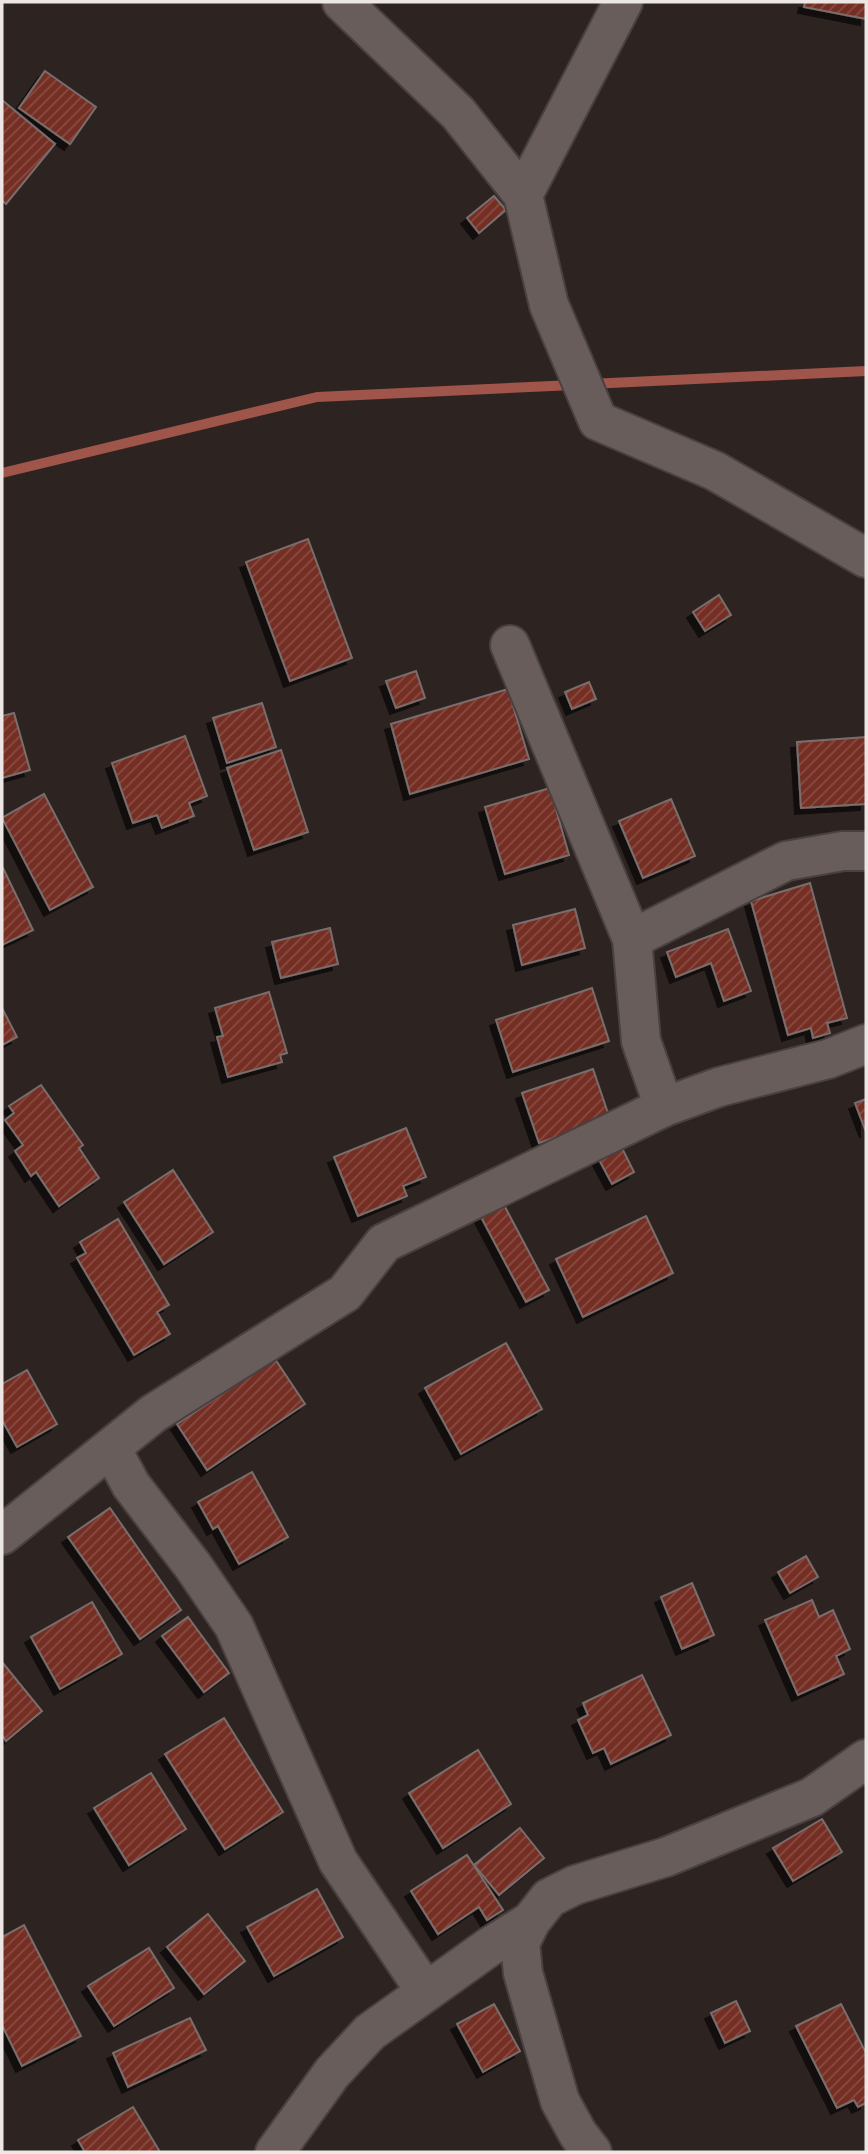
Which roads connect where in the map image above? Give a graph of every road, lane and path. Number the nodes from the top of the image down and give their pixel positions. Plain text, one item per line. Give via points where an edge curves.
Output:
1 (342, 2) edge
2 (623, 2) edge
3 (523, 195) junction
4 (866, 558) edge
5 (510, 645) dead end
6 (866, 851) edge
7 (632, 939) junction
8 (866, 1044) edge
9 (664, 1107) junction
10 (111, 1448) junction
11 (2, 1535) edge
12 (866, 1759) edge
13 (531, 1921) junction
14 (426, 1992) junction
15 (275, 2152) edge
16 (592, 2152) edge

1 - 3 street via 458,113
2 - 3 street
3 - 4 street via 548,305 598,421 715,471
5 - 7 street
6 - 7 street via 786,862
7 - 9 street via 641,1041
8 - 9 street
9 - 10 street via 384,1243 345,1293 154,1413
10 - 11 street
10 - 14 street via 131,1485 233,1626 338,1861
12 - 13 street via 812,1797 666,1857 575,1885 549,1898
13 - 14 street
13 - 16 street via 520,1943 523,1973 560,2101
14 - 15 street via 370,2032 332,2073

